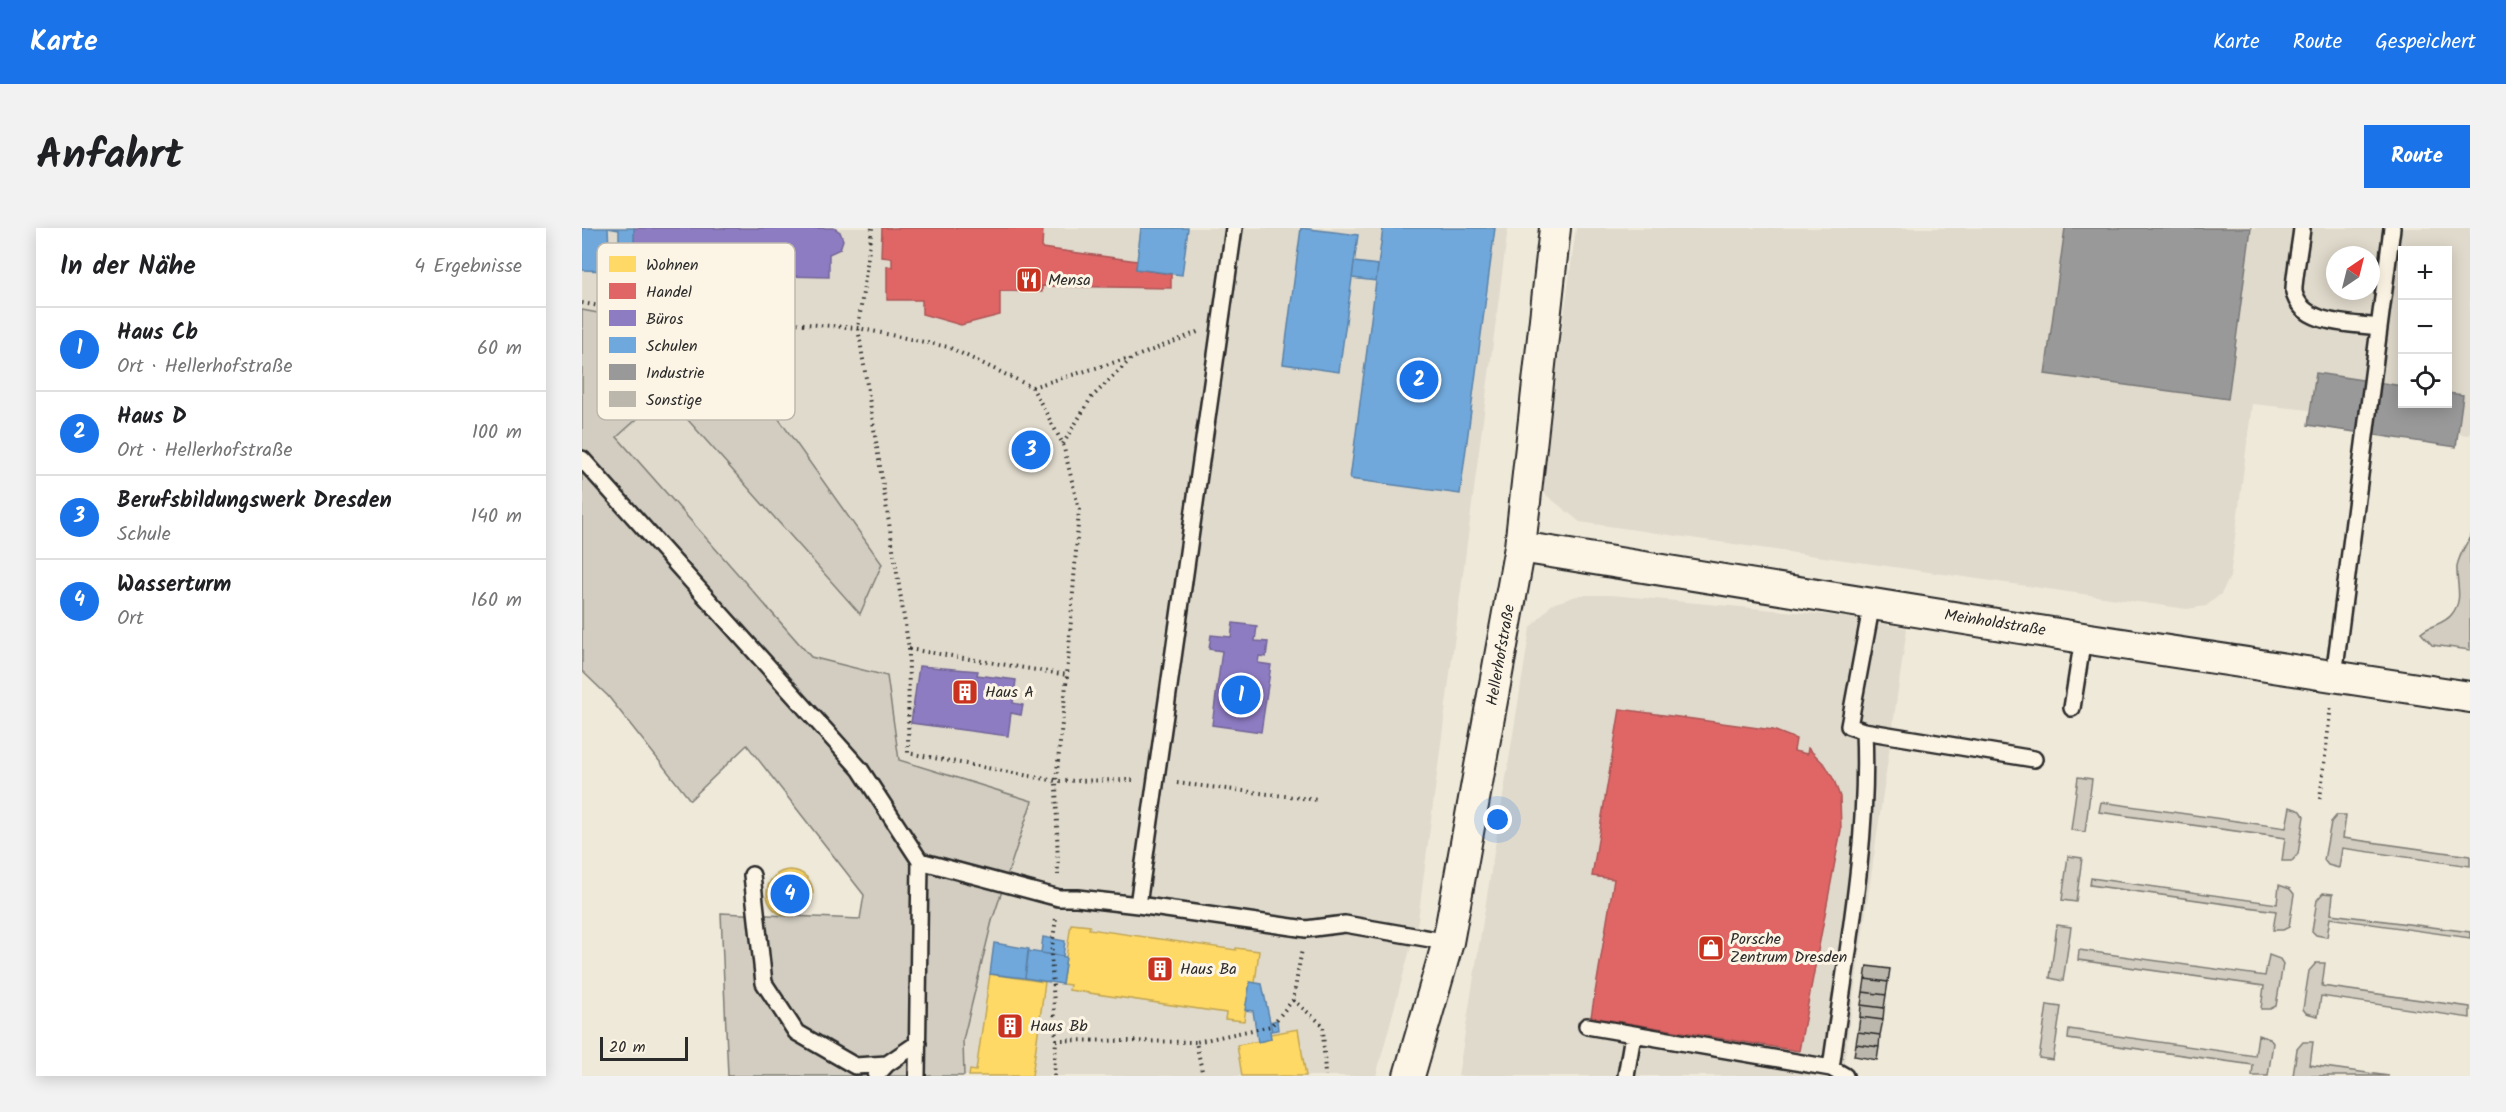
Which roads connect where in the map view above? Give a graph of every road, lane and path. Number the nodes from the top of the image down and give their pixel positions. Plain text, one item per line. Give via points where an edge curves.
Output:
1 (872, 228) edge
2 (1234, 228) edge
3 (1555, 228) edge
4 (2302, 228) edge
5 (2392, 228) edge
6 (582, 303) edge
7 (597, 306) edge
8 (795, 323) edge
9 (1221, 323) junction
10 (2379, 327) junction
11 (858, 328) junction
12 (1132, 358) junction
13 (1032, 387) junction
14 (1063, 444) junction
15 (582, 459) edge
16 (1520, 547) junction
17 (1872, 603) junction
18 (2083, 638) junction
19 (909, 648) junction
20 (1067, 675) junction
21 (2334, 676) junction
22 (2470, 697) edge
23 (2072, 708) dead end
24 (1864, 731) junction
25 (2034, 759) dead end
26 (1156, 780) junction
27 (1056, 781) junction
28 (2320, 799) dead end
29 (1318, 800) dead end
30 (920, 861) junction
31 (752, 875) dead end
32 (1059, 898) junction
33 (1138, 905) junction
34 (1306, 929) junction
35 (1448, 942) junction
36 (1293, 1000) junction
37 (1587, 1026) dead end
38 (1633, 1035) junction
39 (1056, 1040) junction
40 (1196, 1042) junction
41 (918, 1043) junction
42 (887, 1064) junction
43 (1830, 1068) junction
44 (1801, 1070) edge
45 (876, 1076) edge
46 (917, 1076) edge
47 (1054, 1076) edge
48 (1203, 1076) edge
49 (1325, 1076) edge
50 (1409, 1076) edge
51 (1626, 1076) edge
52 (1845, 1076) edge

1 - 11 path
2 - 9 lane
3 - 16 street, Hellerhofstraße
4 - 10 lane via 2294,292 2302,308 2318,318
5 - 10 lane
6 - 7 path
8 - 11 path
9 - 12 path
9 - 26 lane
10 - 21 lane
11 - 13 path via 948,346
11 - 19 path
12 - 13 path
12 - 14 path via 1091,399
13 - 14 path
14 - 20 path via 1079,510
15 - 30 lane via 860,770
16 - 17 street, Meinholdstraße
16 - 35 street, Hellerhofstraße
17 - 18 street, Meinholdstraße
17 - 24 lane via 1849,726
18 - 21 street, Meinholdstraße
18 - 23 lane
19 - 20 path
19 - 27 path via 908,753
20 - 27 path
21 - 22 street, Meinholdstraße
21 - 28 path
24 - 25 lane
24 - 43 lane via 1863,843
26 - 27 path
26 - 29 path
26 - 33 lane
27 - 32 path
30 - 32 lane
30 - 41 lane
31 - 42 lane via 764,983 796,1032 855,1066
32 - 33 lane
32 - 39 path via 1051,954
33 - 34 lane
34 - 35 lane via 1346,924
34 - 36 path
35 - 50 street, Hellerhofstraße
36 - 40 path via 1271,1026
36 - 49 path via 1323,1025
37 - 38 lane
38 - 44 lane
38 - 51 lane
39 - 40 path
39 - 47 path
40 - 48 path
41 - 42 lane
41 - 46 lane
42 - 45 lane
43 - 44 lane
43 - 52 lane

